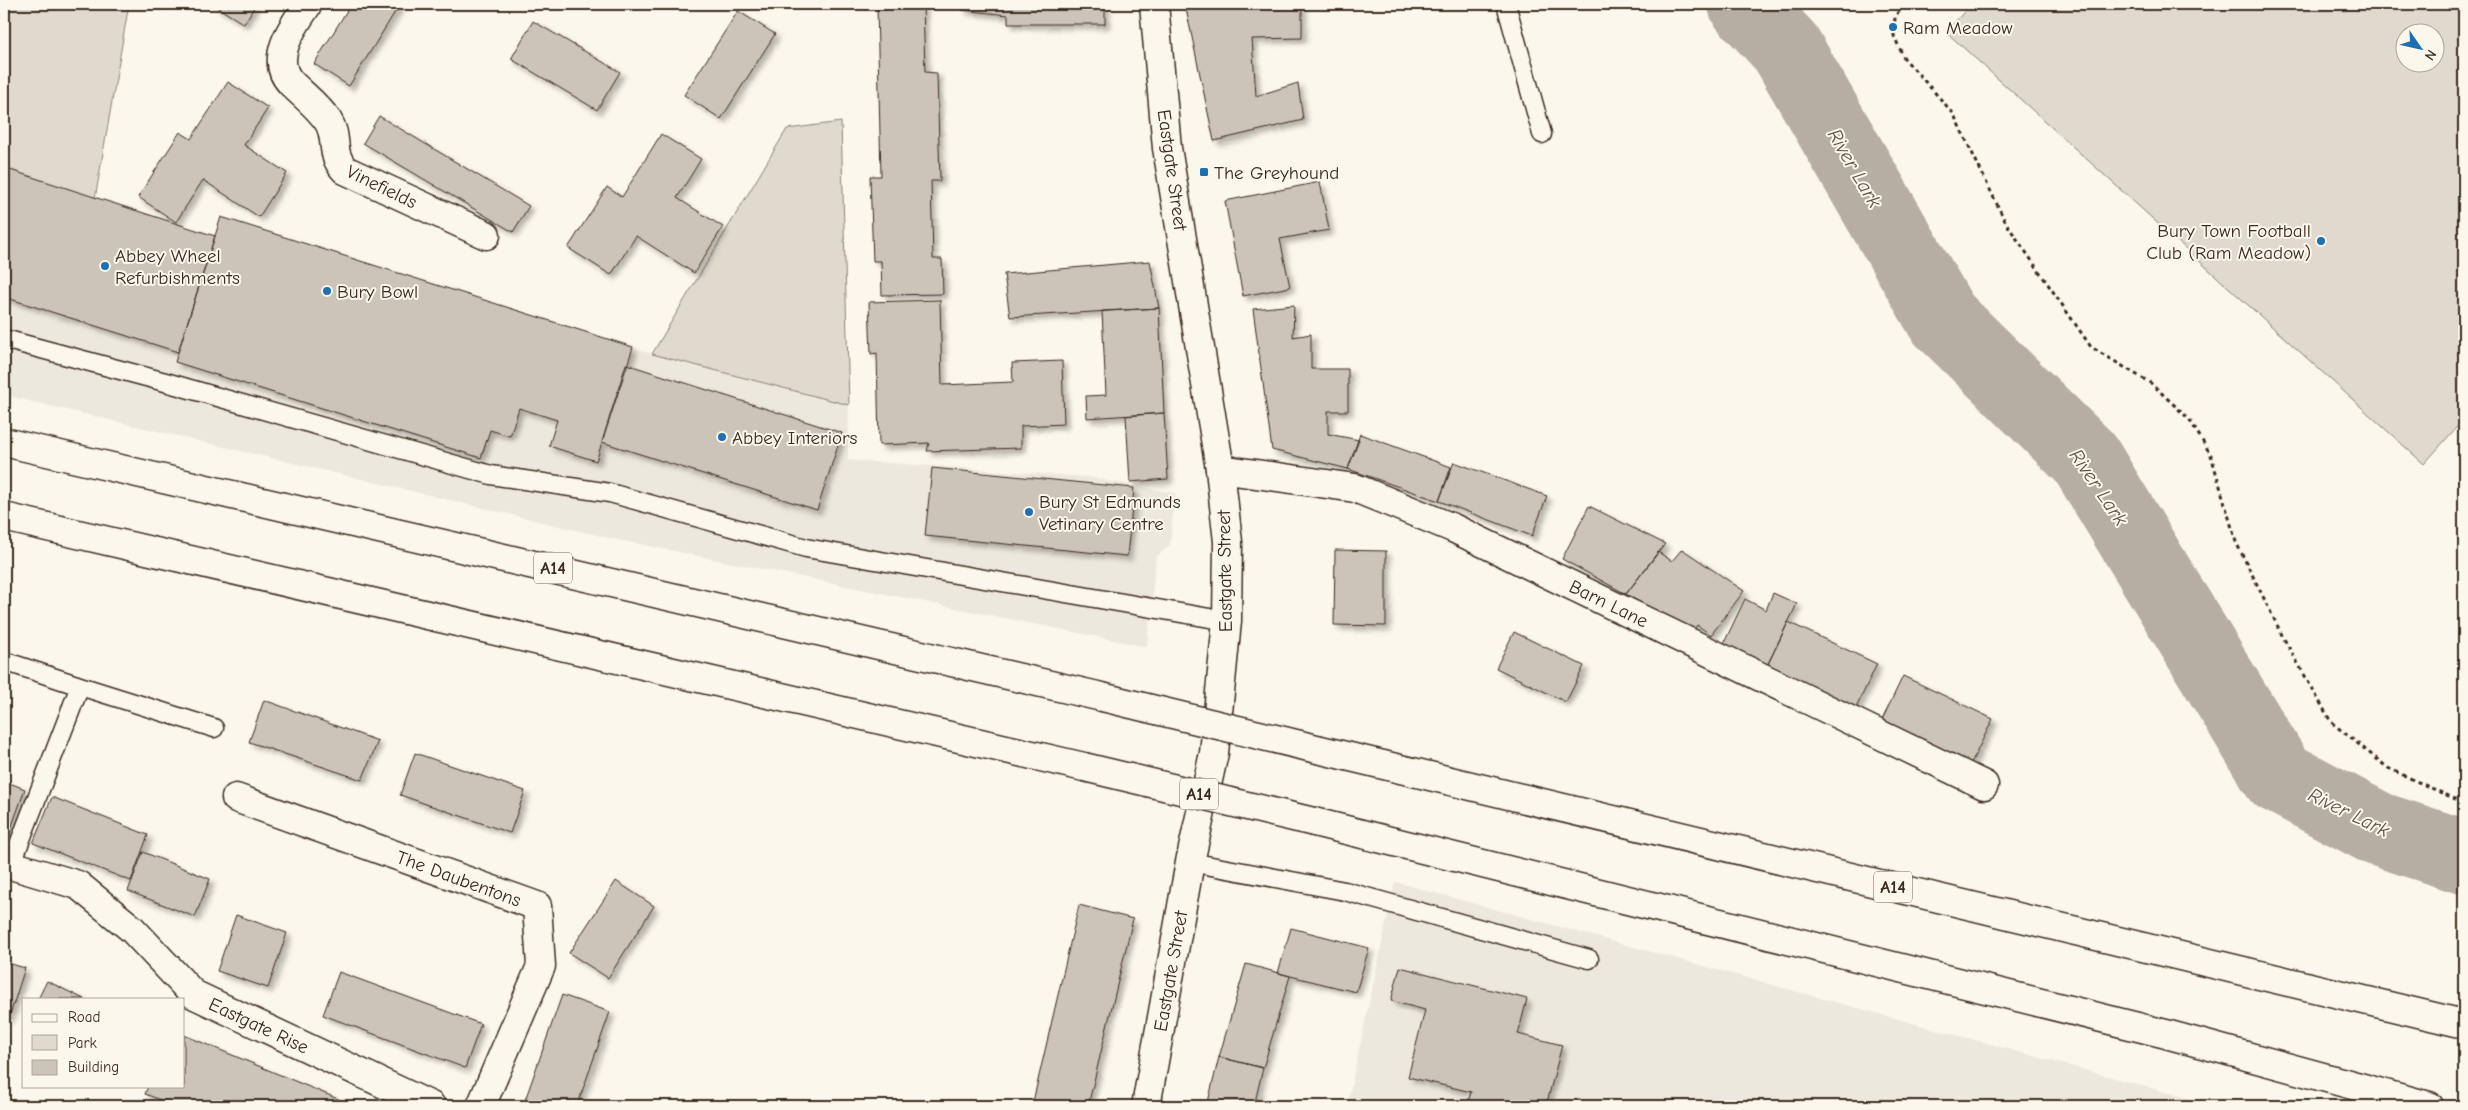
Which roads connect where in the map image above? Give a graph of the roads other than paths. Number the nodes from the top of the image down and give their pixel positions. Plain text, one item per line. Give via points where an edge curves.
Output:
1 (308, 4) edge
2 (1154, 4) edge
3 (1506, 4) edge
4 (1542, 134) dead end
5 (486, 235) dead end
6 (4, 339) edge
7 (4, 442) edge
8 (1220, 469) junction
9 (4, 517) edge
10 (1227, 621) junction
11 (4, 661) edge
12 (80, 686) junction
13 (214, 728) dead end
14 (1984, 785) dead end
15 (236, 798) dead end
16 (1190, 862) junction
17 (7, 864) edge
18 (1589, 960) dead end
19 (2464, 1024) edge
20 (431, 1106) edge
21 (481, 1106) edge
22 (1146, 1106) edge
23 (2429, 1106) edge

1 - 5 main road, Vinefields via 284,47 282,65 290,81 316,105 330,124 336,160 345,170
2 - 8 main road, Eastgate Street via 1167,148
3 - 4 lane
6 - 10 lane via 169,382 491,475 610,493 806,548
7 - 19 main road, A14, bridge via 1102,697
8 - 10 main road, Eastgate Street via 1228,542
8 - 14 main road, Barn Lane via 1355,488 1453,528
9 - 23 main road, A14, bridge via 1314,822 2166,1034
10 - 16 main road, Eastgate Street via 1214,753
11 - 12 lane
12 - 13 lane
12 - 17 lane
15 - 21 main road, The Daubentons via 537,906 541,966
16 - 18 lane via 1346,891
16 - 22 main road, Eastgate Street
17 - 20 main road, Eastgate Rise via 78,884 132,929 192,994

